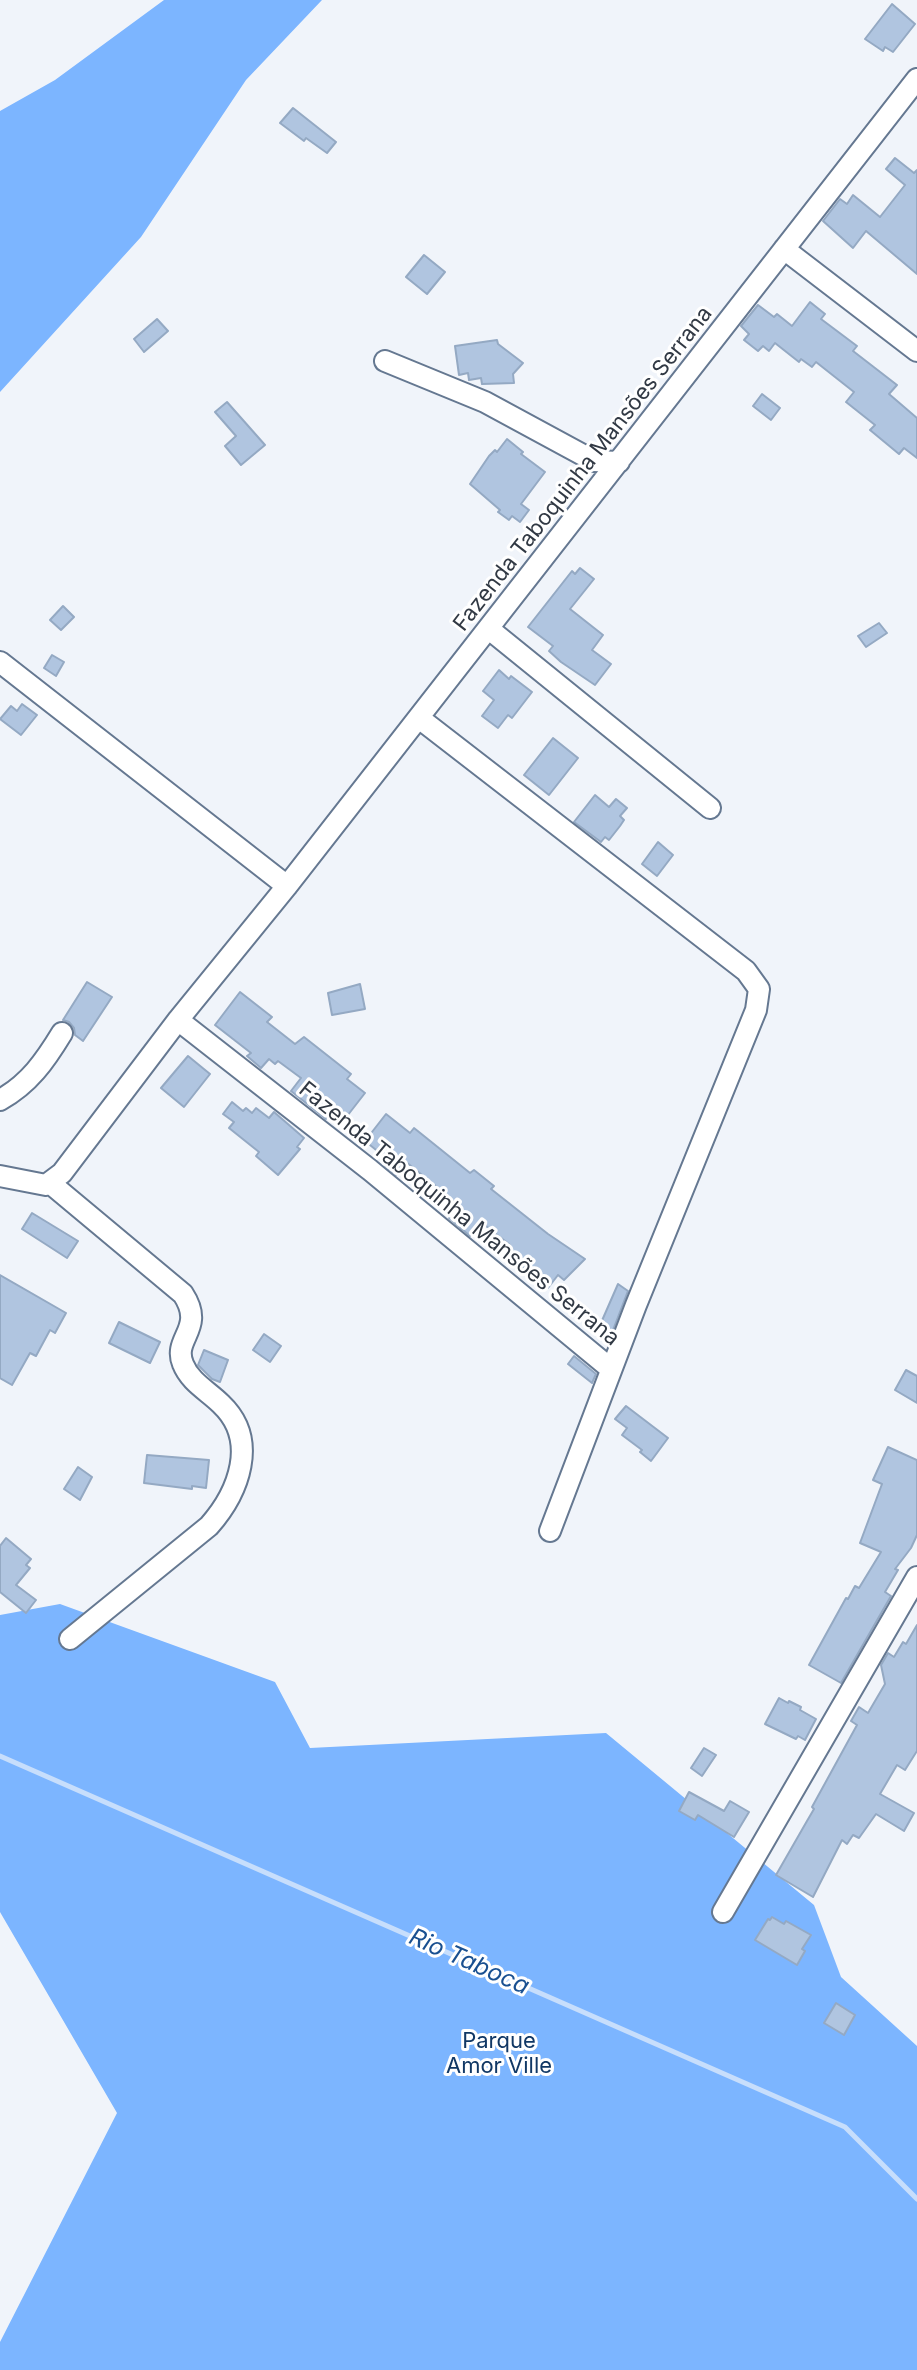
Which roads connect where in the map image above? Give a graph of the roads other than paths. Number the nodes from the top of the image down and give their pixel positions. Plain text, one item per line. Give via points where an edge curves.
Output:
1 (917, 79) edge
2 (784, 249) junction
3 (917, 351) edge
4 (385, 361) dead end
5 (619, 462) junction
6 (489, 629) junction
7 (0, 662) edge
8 (419, 718) junction
9 (710, 808) dead end
10 (287, 886) junction
11 (178, 1020) junction
12 (62, 1033) dead end
13 (0, 1100) edge
14 (2, 1180) edge
15 (50, 1183) junction
16 (611, 1369) junction
17 (550, 1531) dead end
18 (917, 1577) edge
19 (70, 1639) dead end
20 (723, 1912) dead end

1 - 2 street, Fazenda Taboquinha Mansões Serrana
2 - 3 street
2 - 5 street, Fazenda Taboquinha Mansões Serrana
4 - 5 street via 485,402 594,461
5 - 6 street, Fazenda Taboquinha Mansões Serrana
6 - 8 street, Fazenda Taboquinha Mansões Serrana
6 - 9 street
7 - 10 street
8 - 10 street, Fazenda Taboquinha Mansões Serrana
8 - 16 street, Fazenda Taboquinha Mansões Serrana via 746,971 759,989 756,1010
10 - 11 street, Fazenda Taboquinha Mansões Serrana
11 - 15 street, Fazenda Taboquinha Mansões Serrana
11 - 16 street, Fazenda Taboquinha Mansões Serrana
12 - 13 street via 33,1076
14 - 15 street
15 - 19 street via 183,1294 192,1322 181,1361 230,1414 243,1446 237,1479 209,1526
16 - 17 street
18 - 20 street

